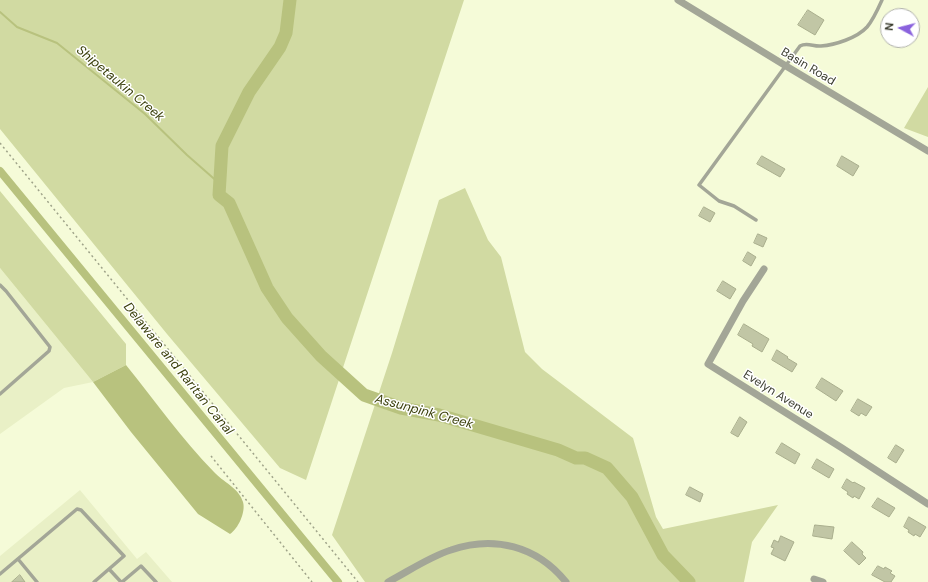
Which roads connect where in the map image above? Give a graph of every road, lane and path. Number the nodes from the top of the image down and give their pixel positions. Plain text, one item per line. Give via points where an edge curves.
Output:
1 (678, 0) edge
2 (882, 0) edge
3 (786, 66) junction
4 (0, 143) edge
5 (928, 151) edge
6 (756, 220) dead end
7 (764, 269) dead end
8 (0, 285) edge
9 (0, 394) edge
10 (211, 456) dead end
11 (928, 504) edge
12 (18, 559) junction
13 (109, 569) junction
14 (0, 574) edge
15 (814, 579) dead end
16 (38, 582) edge
17 (94, 582) edge
18 (122, 582) edge
19 (156, 582) edge
20 (312, 582) edge
21 (358, 582) edge
22 (388, 582) edge
23 (566, 582) edge
24 (823, 582) edge

1 - 3 street, Basin Road
2 - 3 lane via 867,27 859,33 830,45 803,44
3 - 5 street, Basin Road
3 - 6 lane via 698,185 719,201 734,206
4 - 21 path
7 - 11 street, Evelyn Avenue via 743,300 708,364
8 - 9 lane via 50,347 49,351
10 - 20 path
12 - 13 lane via 79,509 124,556
12 - 14 lane
12 - 16 lane
13 - 17 lane
13 - 18 lane
15 - 24 street
18 - 19 lane via 141,566
22 - 23 street via 450,550 469,544 493,543 530,552

